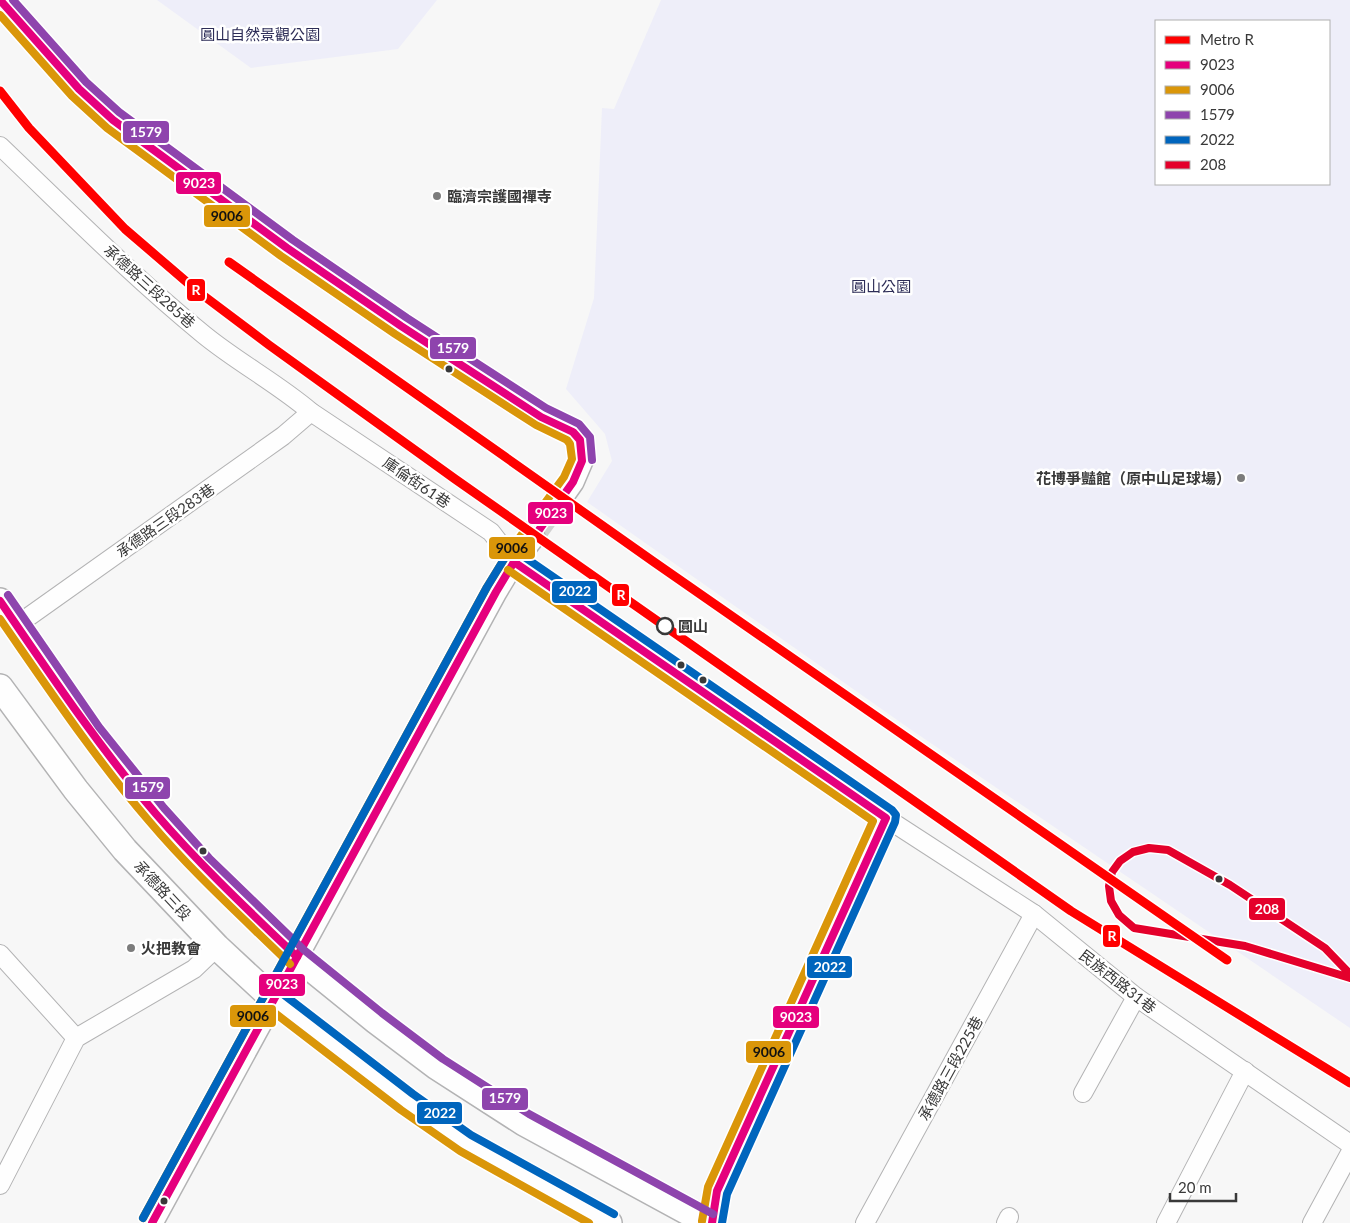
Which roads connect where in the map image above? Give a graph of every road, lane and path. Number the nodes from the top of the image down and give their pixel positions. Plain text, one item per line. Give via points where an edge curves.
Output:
1 (0, 0) edge
2 (0, 146) edge
3 (311, 412) junction
4 (582, 460) joint
5 (566, 492) tunnel mouth
6 (534, 537) tunnel mouth
7 (514, 562) junction
8 (0, 601) edge
9 (17, 625) junction
10 (0, 687) edge
11 (886, 818) junction
12 (1034, 914) junction
13 (217, 947) junction
14 (0, 954) edge
15 (297, 957) junction
16 (1136, 997) junction
17 (273, 999) junction
18 (76, 1038) junction
19 (1245, 1071) junction
20 (1083, 1093) dead end
21 (1350, 1144) edge
22 (1350, 1153) edge
23 (0, 1185) edge
24 (152, 1223) edge
25 (609, 1223) edge
26 (708, 1223) edge
27 (712, 1223) edge
28 (866, 1223) edge
29 (1166, 1223) edge
30 (1312, 1223) edge

1 - 4 street via 78,89 113,120 286,248 541,417 573,432 580,440
2 - 3 street, 承德路三段285巷 via 126,267 204,335
3 - 7 street, 庫倫街61巷 via 491,532
3 - 9 street, 承德路三段283巷 via 283,436
4 - 5 street
6 - 7 street
7 - 11 street, 庫倫街61巷
7 - 15 street
8 - 9 main road
9 - 15 main road via 91,733 156,814 202,865
10 - 13 main road, 承德路三段 via 125,850
11 - 12 street, 民族西路31巷
11 - 27 street via 717,1192
12 - 16 street, 民族西路31巷
12 - 28 street, 承德路三段225巷
13 - 17 main road, 承德路三段
13 - 18 street via 194,969
14 - 18 street
15 - 17 street
15 - 26 main road via 437,1067 524,1123
16 - 19 street, 民族西路31巷
16 - 20 street
17 - 24 street
17 - 25 main road, 承德路三段 via 466,1143
18 - 23 street
19 - 21 street, 民族西路31巷
19 - 29 street
22 - 30 street

